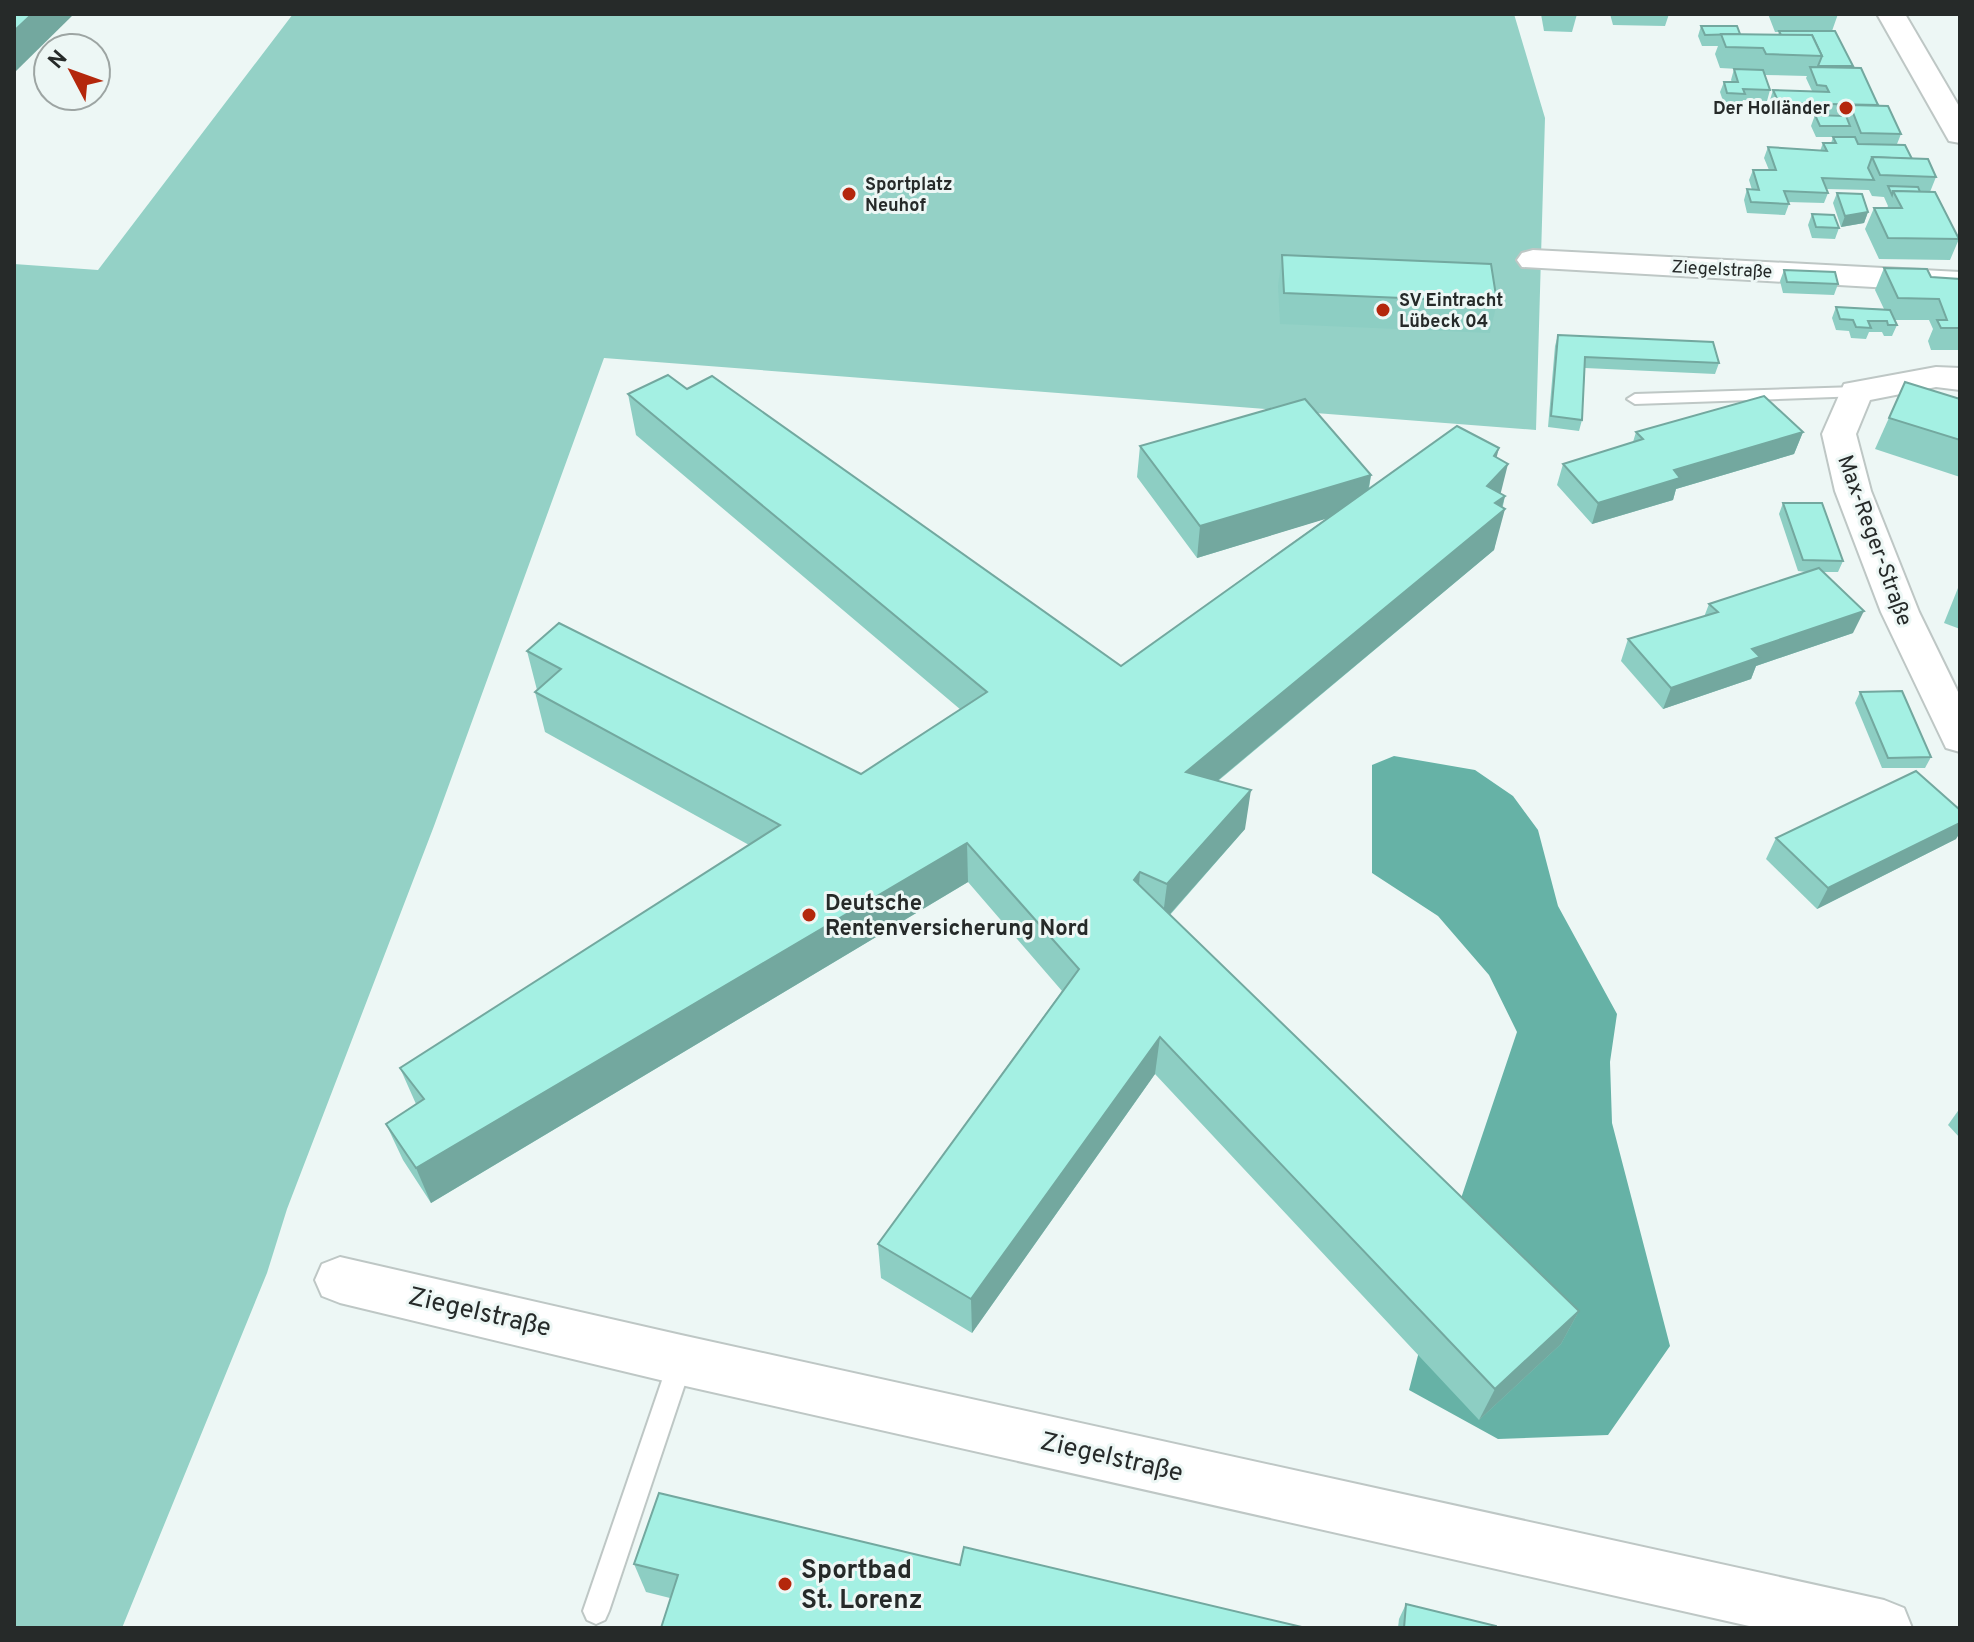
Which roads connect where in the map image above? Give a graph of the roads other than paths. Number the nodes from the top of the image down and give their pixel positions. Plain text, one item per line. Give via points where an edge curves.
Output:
1 (1891, 14) edge
2 (1960, 134) edge
3 (1533, 260) dead end
4 (1960, 282) edge
5 (1960, 379) edge
6 (1856, 392) junction
7 (1635, 399) dead end
8 (1960, 737) edge
9 (340, 1280) dead end
10 (681, 1360) junction
11 (596, 1611) dead end
12 (1884, 1628) edge

1 - 2 main road
3 - 4 street, Ziegelstraße
5 - 6 street via 1936,377
6 - 7 lane
6 - 8 street, Max-Reger-Straße via 1839,434 1853,491 1900,612
9 - 10 street, Ziegelstraße
10 - 11 lane
10 - 12 street, Ziegelstraße

